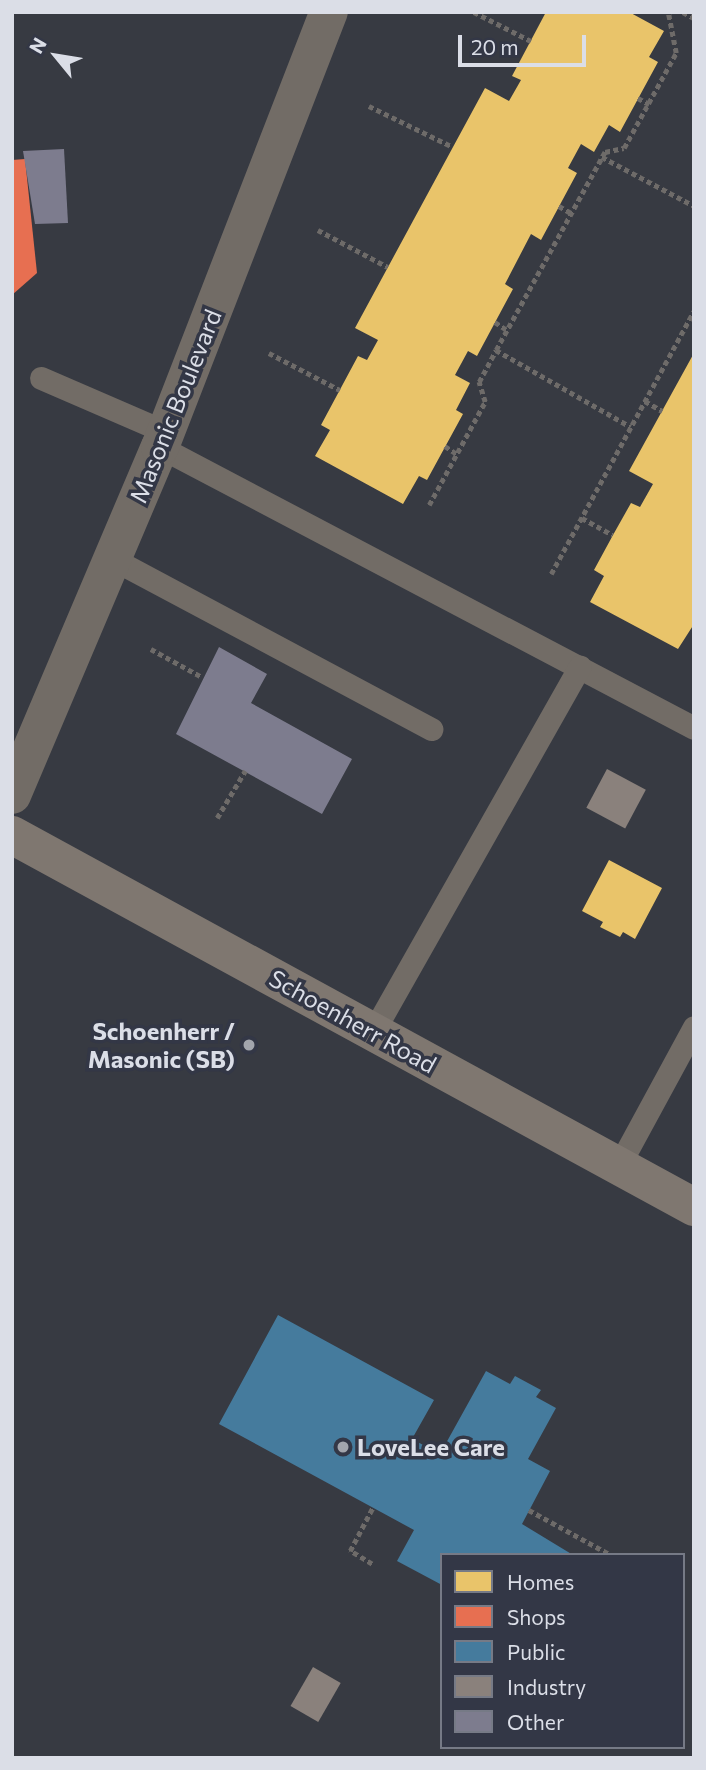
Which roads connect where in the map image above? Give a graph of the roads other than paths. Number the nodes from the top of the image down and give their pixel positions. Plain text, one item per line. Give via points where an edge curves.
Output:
1 (329, 12) edge
2 (41, 378) dead end
3 (163, 439) junction
4 (113, 559) junction
5 (580, 666) junction
6 (694, 728) edge
7 (431, 729) dead end
8 (12, 795) edge
9 (12, 835) edge
10 (694, 1027) edge
11 (373, 1032) junction
12 (618, 1167) junction
13 (694, 1207) edge

1 - 3 street, Masonic Boulevard
2 - 3 lane
3 - 4 street, Masonic Boulevard
3 - 5 lane
4 - 7 lane
4 - 8 street, Masonic Boulevard
5 - 6 lane
5 - 11 lane
9 - 11 main road, Schoenherr Road
10 - 12 lane
11 - 12 main road, Schoenherr Road
12 - 13 main road, Schoenherr Road

